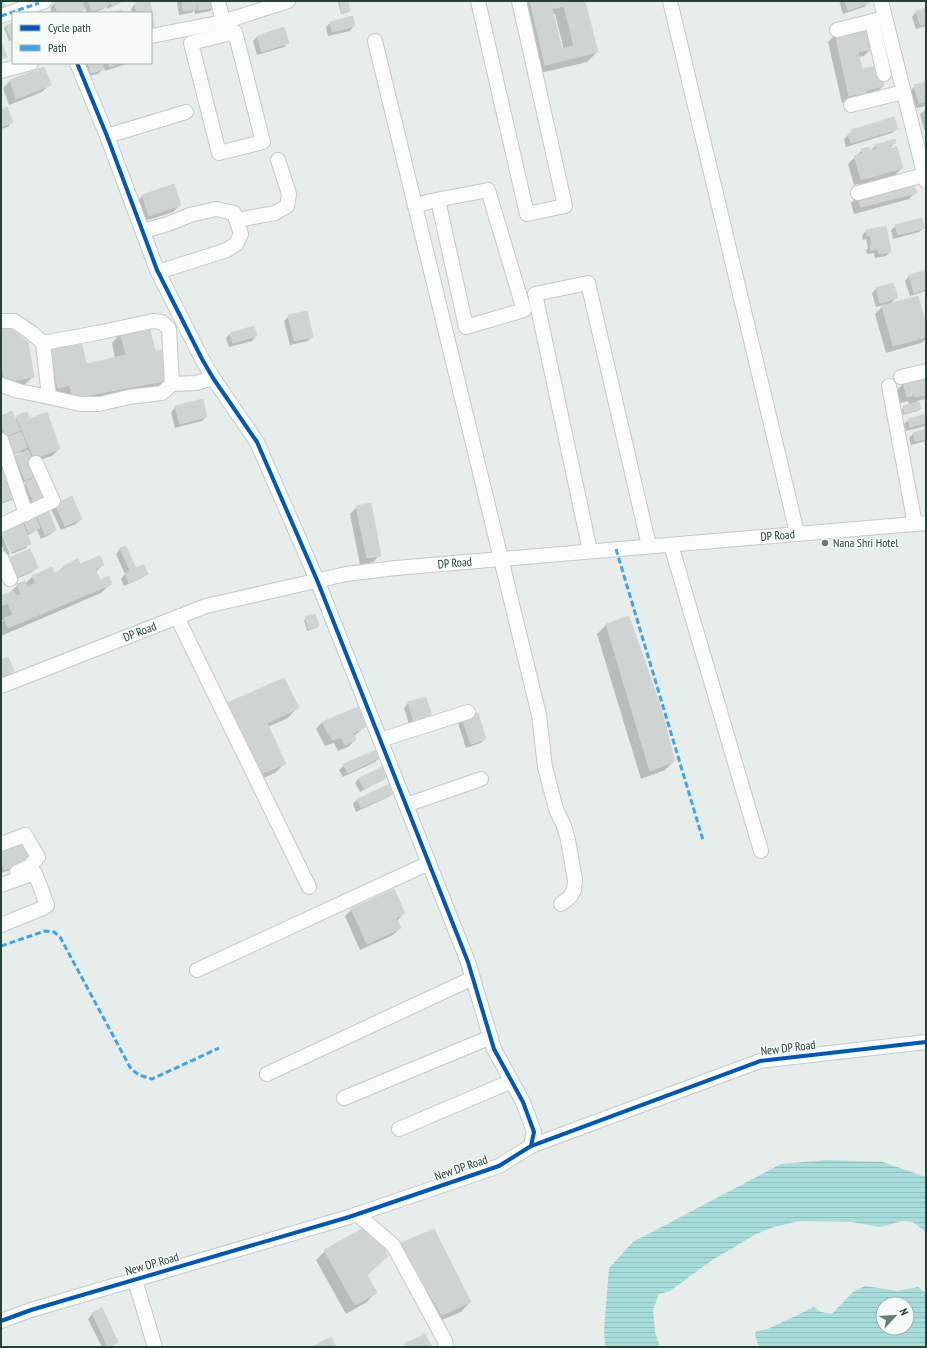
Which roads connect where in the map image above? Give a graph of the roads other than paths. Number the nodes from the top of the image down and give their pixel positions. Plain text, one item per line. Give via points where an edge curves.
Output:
1 (218, 1) edge
2 (288, 1) edge
3 (478, 1) edge
4 (519, 1) edge
5 (670, 1) edge
6 (881, 1) edge
7 (42, 4) edge
8 (15, 12) edge
9 (12, 13) edge
10 (1, 16) edge
11 (878, 20) junction
12 (225, 28) junction
13 (837, 30) dead end
14 (152, 36) edge
15 (375, 41) dead end
16 (27, 64) edge
17 (77, 64) edge
18 (1, 71) edge
19 (884, 74) dead end
20 (903, 92) junction
21 (851, 105) dead end
22 (186, 112) dead end
23 (107, 136) junction
24 (278, 160) dead end
25 (925, 178) edge
26 (858, 193) dead end
27 (438, 200) junction
28 (415, 206) junction
29 (237, 220) junction
30 (143, 232) junction
31 (158, 272) junction
32 (1, 321) edge
33 (43, 343) junction
34 (926, 371) edge
35 (901, 377) dead end
36 (213, 378) junction
37 (172, 384) junction
38 (1, 385) edge
39 (888, 386) dead end
40 (49, 397) junction
41 (1, 440) edge
42 (36, 463) dead end
43 (26, 514) junction
44 (920, 523) edge
45 (1, 525) edge
46 (797, 534) junction
47 (671, 545) junction
48 (650, 546) junction
49 (590, 551) junction
50 (1, 558) edge
51 (500, 559) junction
52 (10, 579) dead end
53 (317, 580) junction
54 (183, 614) junction
55 (1, 686) edge
56 (468, 712) dead end
57 (380, 740) junction
58 (481, 778) dead end
59 (406, 805) junction
60 (1, 844) edge
61 (761, 851) dead end
62 (429, 863) junction
63 (1, 880) edge
64 (1, 885) edge
65 (310, 887) dead end
66 (561, 904) dead end
67 (1, 925) edge
68 (197, 970) dead end
69 (473, 978) junction
70 (491, 1037) junction
71 (926, 1042) edge
72 (267, 1074) dead end
73 (512, 1081) junction
74 (344, 1098) dead end
75 (399, 1129) dead end
76 (531, 1146) junction
77 (357, 1214) junction
78 (135, 1280) junction
79 (1, 1321) edge
80 (155, 1347) edge
81 (446, 1347) edge

1 - 12 street
2 - 12 street
3 - 4 street via 527,214 565,206
5 - 46 street
6 - 11 street
7 - 8 street
9 - 10 street
11 - 13 street
11 - 19 street
11 - 20 street
12 - 12 street via 235,32 263,142 219,153 191,43
12 - 14 street
15 - 28 street
16 - 18 street
17 - 23 street
20 - 21 street
20 - 25 street
22 - 23 street
23 - 30 street
24 - 29 street via 289,194 286,206 275,213
25 - 26 street
27 - 27 street via 488,190 524,310 466,327
27 - 28 street
28 - 51 street
29 - 30 street via 234,213 216,209 190,215
29 - 31 street via 241,234 236,244 226,250
30 - 31 street
31 - 36 street
32 - 33 street via 14,321
33 - 37 street via 153,321 162,322 169,329
33 - 40 street
34 - 35 street
36 - 37 street via 196,383
36 - 53 street via 257,442
37 - 40 street via 162,393 99,404 80,404
38 - 40 street
39 - 44 street
41 - 43 street
42 - 43 street via 53,501
43 - 45 street
44 - 46 street, DP Road
46 - 47 street, DP Road
47 - 48 street, DP Road
47 - 61 street
48 - 49 street, DP Road
48 - 49 street via 588,284 535,294
49 - 51 street, DP Road
50 - 52 street
51 - 53 street, DP Road via 396,568
51 - 66 street via 539,715 546,773 568,840 575,880 574,890
53 - 54 street, DP Road via 206,606
53 - 57 street
54 - 55 street, DP Road
54 - 65 street
56 - 57 street
57 - 59 street
58 - 59 street
59 - 62 street
60 - 63 street via 25,835 38,857 30,866
62 - 68 street
62 - 69 street
64 - 67 street via 35,873 47,905
69 - 70 street
69 - 72 street
70 - 73 street via 494,1048
70 - 74 street
71 - 76 street, New DP Road via 760,1061
73 - 75 street
73 - 76 street via 534,1132
76 - 77 street, New DP Road via 499,1166
77 - 78 street, New DP Road
77 - 81 street via 393,1245
78 - 79 street, New DP Road
78 - 80 street

